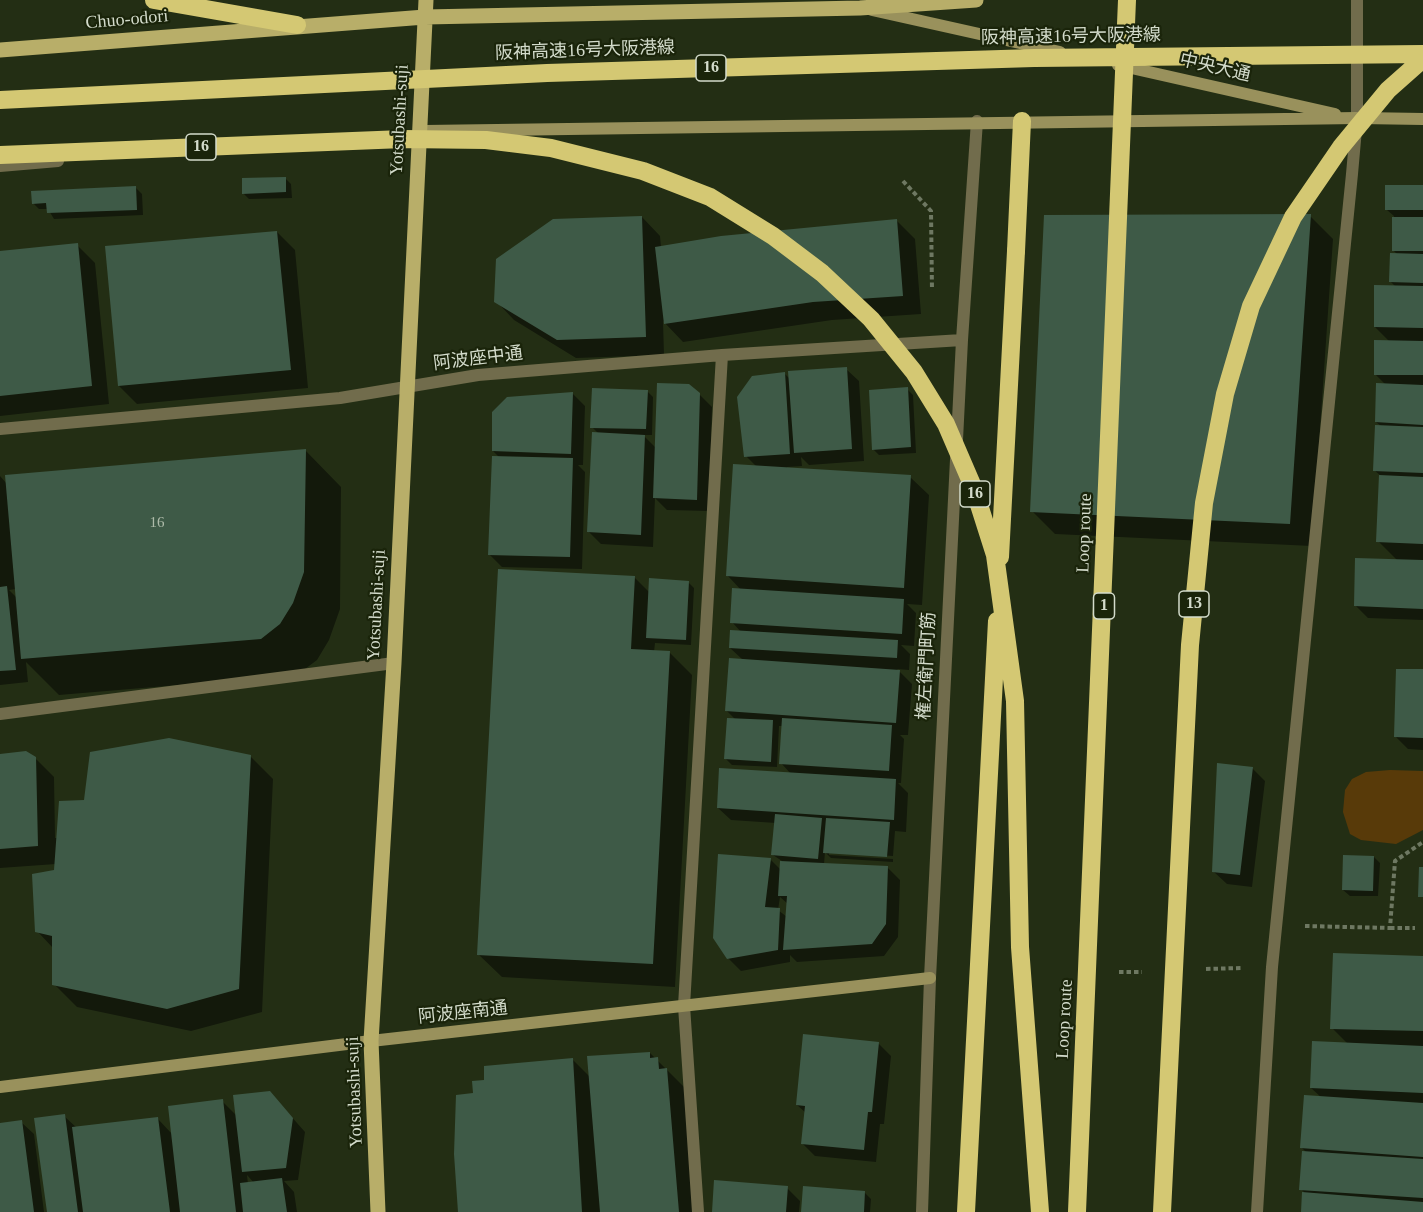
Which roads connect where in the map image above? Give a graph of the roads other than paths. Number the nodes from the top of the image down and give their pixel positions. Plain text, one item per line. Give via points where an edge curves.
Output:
1 (154, 0) edge
2 (426, 0) edge
3 (976, 0) edge
4 (1127, 0) edge
5 (1357, 0) edge
6 (860, 8) junction
7 (425, 17) junction
8 (297, 26) junction
9 (0, 50) edge
10 (1423, 54) edge
11 (1423, 59) edge
12 (0, 100) edge
13 (1357, 118) junction
14 (1423, 119) edge
15 (977, 121) junction
16 (1023, 121) junction
17 (418, 131) junction
18 (0, 155) edge
19 (0, 166) edge
20 (962, 340) junction
21 (722, 355) junction
22 (408, 387) junction
23 (0, 429) edge
24 (394, 663) junction
25 (0, 714) edge
26 (930, 978) junction
27 (684, 1006) junction
28 (371, 1041) junction
29 (0, 1087) edge
30 (378, 1212) edge
31 (698, 1212) edge
32 (922, 1212) edge
33 (966, 1212) edge
34 (1040, 1212) edge
35 (1077, 1212) edge
36 (1162, 1212) edge
37 (1257, 1212) edge

1 - 8 highway
2 - 7 main road, Yotsubashi-suji
3 - 6 main road, Chuo-odori
4 - 35 highway, Loop route / 1, bridge
5 - 13 street
6 - 7 main road, Chuo-odori
6 - 13 street, 中央大通
7 - 8 main road, Chuo-odori
7 - 17 main road, Yotsubashi-suji
8 - 9 main road, Chuo-odori
10 - 12 highway, 阪神高速16号大阪港線 / 16, bridge via 1034,58 547,73
11 - 36 highway, 13, bridge via 1388,90 1341,147 1293,217 1251,306 1225,394 1204,503 1190,645
13 - 14 street, 中央大通
13 - 16 street
13 - 37 street via 1276,926
15 - 16 street
15 - 17 street
15 - 20 street, 権左衛門町筋
16 - 33 highway, bridge
17 - 19 street
17 - 22 main road, Yotsubashi-suji
18 - 34 highway, 16, bridge via 403,139 486,140 551,148 643,171 710,197 822,273 871,320 914,372 946,424 974,489 995,555 1015,702 1020,947
20 - 21 street, 阿波座中通
20 - 26 street, 権左衛門町筋
21 - 22 street, 阿波座中通 via 478,375
21 - 27 street
22 - 23 street, 阿波座中通 via 340,398
22 - 24 main road, Yotsubashi-suji
24 - 25 street
24 - 28 main road, Yotsubashi-suji
26 - 27 street, 阿波座南通
26 - 32 street, 権左衛門町筋
27 - 28 street, 阿波座南通
27 - 31 street
28 - 29 street, 阿波座南通
28 - 30 main road, Yotsubashi-suji

